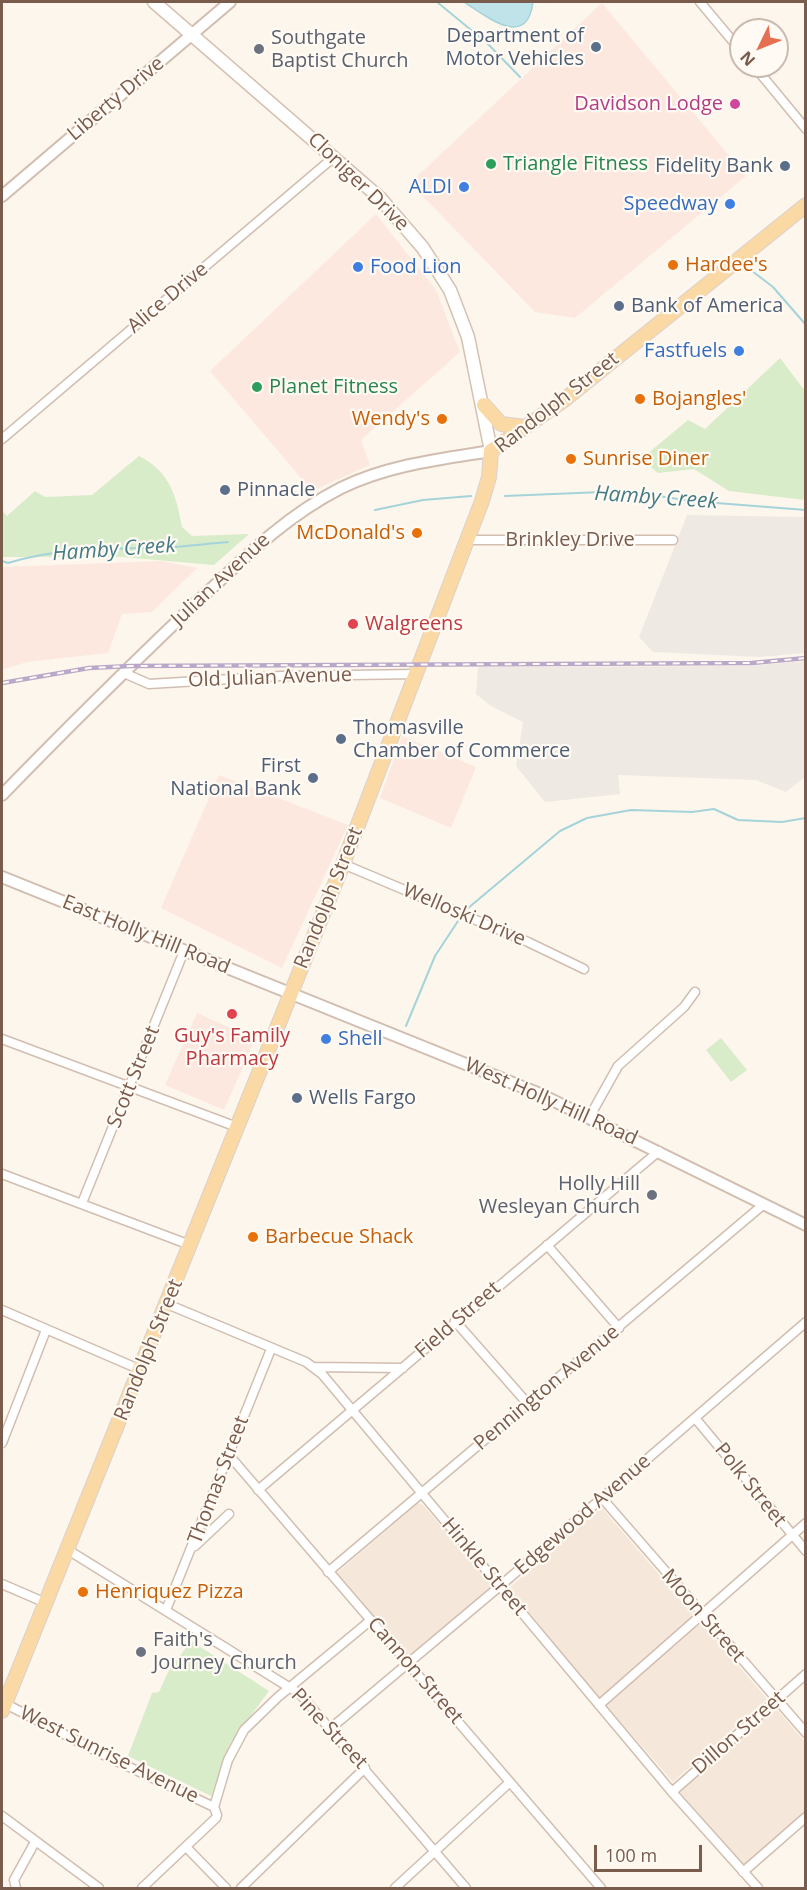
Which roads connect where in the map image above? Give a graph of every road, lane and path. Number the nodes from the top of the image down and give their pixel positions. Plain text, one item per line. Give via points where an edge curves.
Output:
1 (154, 2) edge
2 (230, 2) edge
3 (700, 2) edge
4 (192, 34) junction
5 (729, 37) edge
6 (764, 78) edge
7 (806, 129) edge
8 (334, 157) junction
9 (2, 196) edge
10 (806, 205) edge
11 (484, 405) junction
12 (525, 427) junction
13 (2, 439) edge
14 (491, 451) junction
15 (468, 540) junction
16 (673, 540) dead end
17 (124, 673) junction
18 (418, 674) junction
19 (2, 795) edge
20 (343, 864) junction
21 (2, 877) edge
22 (184, 951) junction
23 (584, 969) dead end
24 (695, 992) dead end
25 (291, 995) junction
26 (2, 1039) edge
27 (130, 1087) junction
28 (590, 1116) junction
29 (237, 1127) junction
30 (659, 1151) junction
31 (2, 1174) edge
32 (82, 1203) junction
33 (764, 1204) junction
34 (806, 1225) edge
35 (190, 1245) junction
36 (547, 1245) junction
37 (167, 1304) junction
38 (2, 1310) edge
39 (454, 1322) junction
40 (806, 1322) edge
41 (619, 1328) junction
42 (46, 1330) junction
43 (271, 1349) junction
44 (313, 1366) junction
45 (403, 1368) junction
46 (141, 1370) junction
47 (528, 1404) junction
48 (352, 1410) junction
49 (695, 1418) junction
50 (2, 1442) edge
51 (228, 1454) junction
52 (258, 1490) junction
53 (421, 1493) junction
54 (602, 1498) junction
55 (229, 1514) dead end
56 (806, 1523) edge
57 (791, 1535) junction
58 (192, 1549) junction
59 (68, 1550) junction
60 (806, 1551) edge
61 (328, 1572) junction
62 (2, 1584) edge
63 (500, 1586) junction
64 (46, 1603) junction
65 (166, 1610) junction
66 (701, 1615) junction
67 (371, 1620) junction
68 (408, 1662) junction
69 (806, 1674) edge
70 (291, 1686) junction
71 (776, 1700) junction
72 (3, 1705) edge
73 (599, 1705) junction
74 (331, 1728) junction
75 (806, 1733) edge
76 (365, 1768) junction
77 (510, 1782) junction
78 (672, 1792) junction
79 (214, 1807) junction
80 (2, 1816) edge
81 (806, 1817) edge
82 (35, 1842) junction
83 (186, 1847) junction
84 (434, 1850) junction
85 (743, 1872) junction
86 (16, 1888) edge
87 (99, 1888) edge
88 (142, 1888) edge
89 (226, 1888) edge
90 (241, 1888) edge
91 (395, 1888) edge
92 (466, 1888) edge
93 (601, 1888) edge
94 (758, 1888) edge

1 - 4 main road, Cloniger Drive
2 - 4 street, Liberty Drive
3 - 5 street
4 - 8 main road, Cloniger Drive
4 - 9 street, Liberty Drive
6 - 7 street
8 - 11 main road, Cloniger Drive via 408,228 438,270 468,337
8 - 13 street, Alice Drive
10 - 12 main road, Randolph Street
11 - 12 main road via 501,424
11 - 14 main road, Cloniger Drive
12 - 14 main road, Randolph Street
14 - 15 main road, Randolph Street via 489,477
14 - 17 street, Julian Avenue via 425,461 364,478 302,509 267,536
15 - 16 street, Brinkley Drive
15 - 18 main road, Randolph Street
17 - 18 street, Old Julian Avenue via 149,684 281,676
17 - 19 street, Julian Avenue
18 - 20 main road, Randolph Street
20 - 23 street, Welloski Drive
20 - 25 main road, Randolph Street
21 - 22 street, East Holly Hill Road
22 - 25 street, East Holly Hill Road
22 - 27 street, Scott Street
24 - 28 street via 684,1007 618,1066
25 - 28 street, West Holly Hill Road
25 - 29 main road, Randolph Street
26 - 27 street
27 - 29 street
27 - 32 street, Scott Street
28 - 30 street, West Holly Hill Road
29 - 35 main road, Randolph Street
30 - 33 street, West Holly Hill Road
30 - 36 street, Field Street
31 - 32 street
32 - 35 street
33 - 34 street, West Holly Hill Road
33 - 41 street, Pennington Avenue
35 - 37 main road, Randolph Street
36 - 39 street, Field Street
36 - 41 street
37 - 43 street, Hinkle Street
37 - 46 main road, Randolph Street
38 - 42 street
39 - 45 street, Field Street
39 - 47 street
40 - 49 street, Edgewood Avenue
41 - 47 street, Pennington Avenue
42 - 46 street
42 - 50 street
43 - 44 street, Hinkle Street
43 - 51 street, Thomas Street
44 - 45 street
44 - 48 street, Hinkle Street
45 - 48 street, Field Street
46 - 59 main road, Randolph Street
47 - 53 street, Pennington Avenue
48 - 52 street, Field Street
48 - 53 street, Hinkle Street
49 - 54 street, Edgewood Avenue
49 - 57 street, Polk Street
51 - 52 street, Cannon Street
51 - 58 street, Thomas Street
52 - 61 street, Cannon Street
53 - 61 street, Pennington Avenue
53 - 63 street, Hinkle Street
54 - 63 street, Edgewood Avenue
54 - 66 street, Moon Street
55 - 58 street
56 - 57 street
57 - 60 street, Polk Street
57 - 66 street
58 - 65 street, Thomas Street
59 - 64 main road, Randolph Street
59 - 65 street, Pine Street
61 - 67 street, Cannon Street
62 - 64 street
63 - 68 street, Edgewood Avenue
63 - 73 street, Hinkle Street
64 - 72 main road, Randolph Street
65 - 70 street, Pine Street
66 - 71 street, Moon Street
66 - 73 street
67 - 68 street, Cannon Street
67 - 70 street
68 - 74 street, Edgewood Avenue
68 - 77 street, Cannon Street
69 - 71 street, Dillon Street
70 - 74 street, Pine Street
70 - 79 street via 237,1740
71 - 75 street, Moon Street
71 - 78 street, Dillon Street
72 - 79 street, West Sunrise Avenue
73 - 78 street, Hinkle Street
74 - 76 street, Pine Street
76 - 84 street, Pine Street
76 - 90 street
77 - 84 street
77 - 93 street, Cannon Street
78 - 85 street, Hinkle Street
79 - 83 street via 216,1818
80 - 82 street
81 - 85 street
82 - 86 street via 15,1880
82 - 87 street
83 - 88 street
83 - 89 street
84 - 91 street
84 - 92 street, Pine Street
85 - 94 street, Hinkle Street

